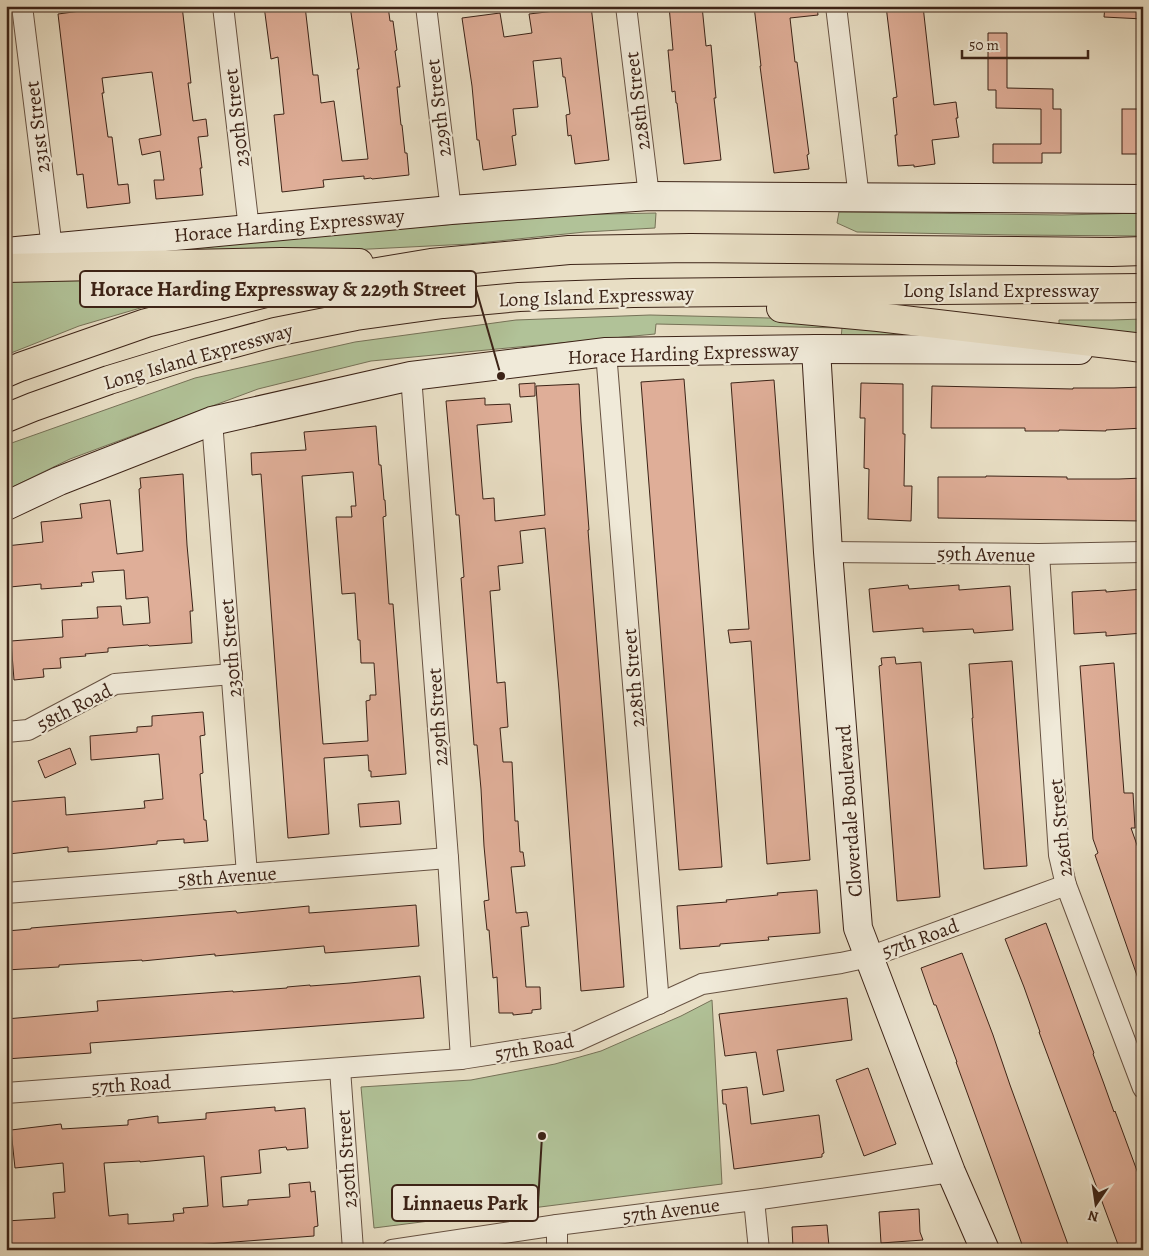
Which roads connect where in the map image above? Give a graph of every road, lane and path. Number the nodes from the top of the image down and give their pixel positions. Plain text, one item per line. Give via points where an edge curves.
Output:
1 (22, 6) edge
2 (223, 6) edge
3 (426, 6) edge
4 (626, 6) edge
5 (836, 6) edge
6 (648, 196) junction
7 (859, 198) junction
8 (1143, 199) edge
9 (451, 210) junction
10 (249, 229) junction
11 (52, 248) junction
12 (1143, 251) edge
13 (6, 252) edge
14 (431, 263) junction
15 (6, 268) edge
16 (1143, 288) edge
17 (633, 294) junction
18 (816, 348) junction
19 (1143, 350) edge
20 (606, 352) junction
21 (6, 373) edge
22 (411, 376) junction
23 (6, 418) edge
24 (212, 421) junction
25 (6, 506) edge
26 (828, 552) junction
27 (1143, 552) edge
28 (1039, 554) junction
29 (232, 674) junction
30 (6, 732) edge
31 (448, 858) junction
32 (248, 874) junction
33 (1066, 885) junction
34 (6, 893) edge
35 (869, 957) junction
36 (659, 1004) junction
37 (461, 1059) junction
38 (340, 1069) junction
39 (1143, 1088) edge
40 (6, 1093) edge
41 (951, 1172) junction
42 (754, 1200) junction
43 (557, 1225) junction
44 (353, 1250) edge
45 (392, 1250) edge
46 (557, 1250) edge
47 (759, 1250) edge
48 (985, 1250) edge

1 - 11 street, 231st Street
2 - 10 street, 230th Street
3 - 9 street, 229th Street
4 - 6 street, 228th Street
5 - 7 street
6 - 7 main road, Horace Harding Expressway
6 - 9 main road, Horace Harding Expressway
7 - 8 main road, Horace Harding Expressway
9 - 10 main road, Horace Harding Expressway
10 - 11 main road, Horace Harding Expressway
11 - 13 main road, Horace Harding Expressway
12 - 14 highway, Long Island Expressway via 569,250
14 - 15 highway via 281,262
14 - 21 highway, Long Island Expressway via 294,286 146,323
16 - 17 highway, Long Island Expressway
17 - 19 highway via 878,317
17 - 23 highway, Long Island Expressway via 519,297 442,304 275,332 109,380
18 - 19 main road, Horace Harding Expressway
18 - 20 main road, Horace Harding Expressway
18 - 26 main road, Cloverdale Boulevard
20 - 22 main road, Horace Harding Expressway
20 - 36 street, 228th Street
22 - 24 main road, Horace Harding Expressway
22 - 31 street, 229th Street
24 - 25 main road, Horace Harding Expressway via 59,481
24 - 29 street, 230th Street
26 - 28 street, 59th Avenue
26 - 35 main road, Cloverdale Boulevard via 858,928
27 - 28 street, 59th Avenue
28 - 33 street, 226th Street via 1059,854
29 - 30 street, 58th Road via 115,684 28,730
29 - 32 street, 230th Street
31 - 32 street, 58th Avenue
31 - 37 street, 229th Street
32 - 34 street, 58th Avenue
33 - 35 street, 57th Road
33 - 39 street, 226th Street
35 - 36 street, 57th Road via 702,984
35 - 41 main road, Cloverdale Boulevard
36 - 37 street, 57th Road via 577,1041
37 - 38 street, 57th Road
38 - 40 street, 57th Road
38 - 44 street, 230th Street
41 - 42 street, 57th Avenue
41 - 48 main road, Cloverdale Boulevard
42 - 43 street, 57th Avenue
42 - 47 street
43 - 45 street, 57th Avenue
43 - 46 street

